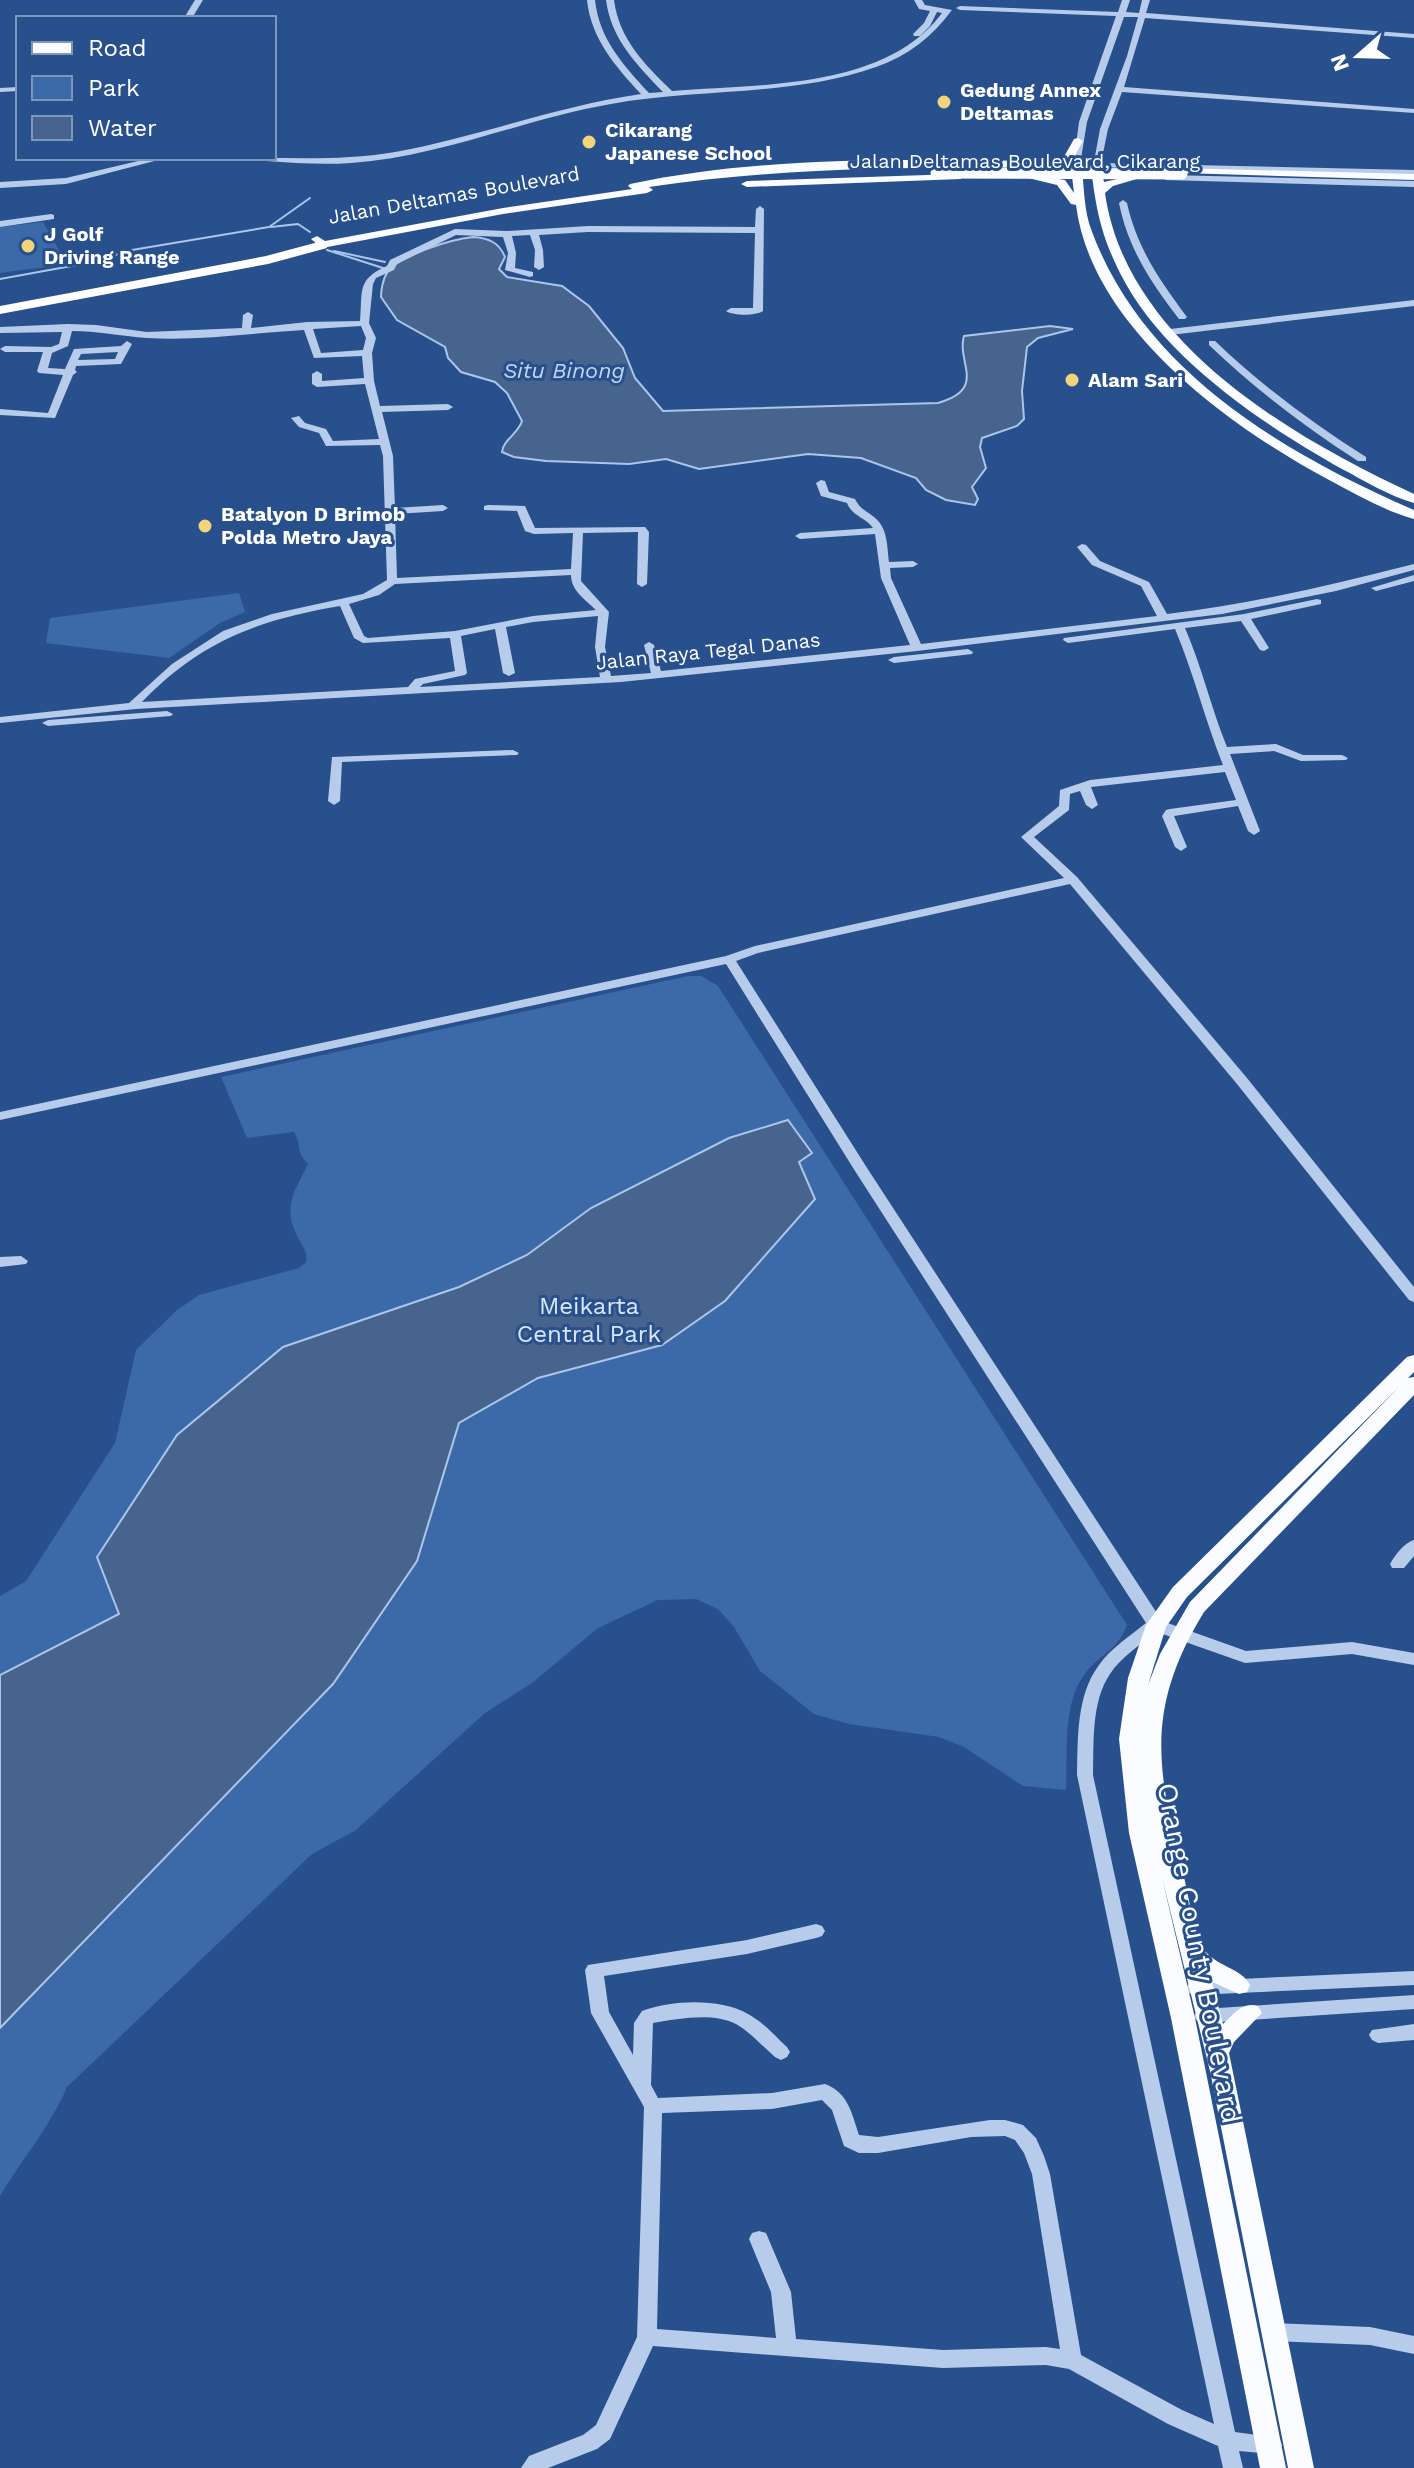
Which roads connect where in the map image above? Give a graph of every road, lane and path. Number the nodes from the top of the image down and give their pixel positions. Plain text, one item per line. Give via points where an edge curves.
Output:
1 (591, 0) edge
2 (610, 0) edge
3 (918, 0) edge
4 (975, 0) edge
5 (962, 4) edge
6 (1124, 8) edge
7 (1144, 8) edge
8 (934, 10) junction
9 (948, 10) junction
10 (1414, 29) edge
11 (1414, 36) edge
12 (1119, 89) junction
13 (667, 91) junction
14 (644, 93) junction
15 (1414, 111) edge
16 (1078, 141) junction
17 (1099, 147) junction
18 (276, 153) edge
19 (276, 158) edge
20 (154, 160) edge
21 (1048, 165) junction
22 (1145, 165) junction
23 (1076, 171) junction
24 (1096, 171) junction
25 (1029, 177) junction
26 (1135, 178) junction
27 (1414, 179) edge
28 (0, 185) edge
29 (636, 188) junction
30 (1099, 193) junction
31 (1123, 203) dead end
32 (1079, 207) junction
33 (760, 209) dead end
34 (51, 217) dead end
35 (0, 224) edge
36 (759, 230) junction
37 (534, 232) junction
38 (507, 234) junction
39 (320, 242) junction
40 (1133, 242) junction
41 (1109, 243) junction
42 (539, 267) dead end
43 (530, 274) dead end
44 (1152, 279) junction
45 (1129, 280) junction
46 (1414, 303) edge
47 (0, 304) edge
48 (731, 311) dead end
49 (1151, 311) junction
50 (1129, 314) junction
51 (248, 315) dead end
52 (1182, 317) dead end
53 (364, 323) junction
54 (307, 325) junction
55 (68, 327) junction
56 (0, 330) edge
57 (246, 331) junction
58 (1170, 332) junction
59 (133, 333) junction
60 (168, 335) junction
61 (1212, 343) dead end
62 (5, 349) dead end
63 (49, 349) junction
64 (172, 350) dead end
65 (367, 353) junction
66 (73, 367) junction
67 (317, 374) dead end
68 (1247, 378) junction
69 (369, 381) junction
70 (1221, 382) junction
71 (448, 407) dead end
72 (377, 409) junction
73 (0, 412) edge
74 (296, 418) dead end
75 (1306, 424) junction
76 (1283, 430) junction
77 (384, 442) junction
78 (1362, 459) dead end
79 (821, 483) dead end
80 (1414, 499) edge
81 (443, 508) dead end
82 (488, 508) dead end
83 (391, 511) junction
84 (1414, 515) edge
85 (578, 530) junction
86 (880, 531) junction
87 (800, 536) dead end
88 (1082, 547) dead end
89 (913, 564) dead end
90 (884, 565) junction
91 (1414, 567) edge
92 (575, 572) junction
93 (1414, 578) edge
94 (392, 581) junction
95 (642, 584) dead end
96 (343, 602) junction
97 (604, 612) junction
98 (1211, 617) junction
99 (1244, 617) junction
100 (1164, 618) junction
101 (500, 625) junction
102 (1179, 627) junction
103 (455, 634) junction
104 (1022, 640) junction
105 (838, 643) dead end
106 (649, 645) dead end
107 (917, 648) junction
108 (1264, 648) dead end
109 (844, 655) junction
110 (509, 673) dead end
111 (657, 676) junction
112 (606, 680) junction
113 (623, 682) junction
114 (411, 691) junction
115 (130, 711) junction
116 (0, 720) edge
117 (0, 730) edge
118 (1224, 751) junction
119 (513, 753) dead end
120 (1342, 758) dead end
121 (1231, 768) junction
122 (1084, 786) junction
123 (334, 801) dead end
124 (1243, 802) junction
125 (1092, 805) dead end
126 (1254, 831) dead end
127 (1181, 847) dead end
128 (1073, 880) junction
129 (729, 959) junction
130 (0, 1116) edge
131 (21, 1261) dead end
132 (0, 1262) edge
133 (1414, 1297) edge
134 (1414, 1361) edge
135 (1414, 1383) edge
136 (1414, 1546) edge
137 (1398, 1564) dead end
138 (1156, 1625) junction
139 (1179, 1635) junction
140 (1414, 1659) edge
141 (816, 1931) dead end
142 (1193, 1953) junction
143 (1414, 1978) edge
144 (1250, 1984) junction
145 (1202, 1988) junction
146 (1177, 1990) junction
147 (1414, 2002) edge
148 (1259, 2012) junction
149 (1209, 2016) junction
150 (1183, 2018) junction
151 (1414, 2032) edge
152 (1378, 2035) dead end
153 (781, 2052) dead end
154 (1217, 2054) junction
155 (642, 2085) junction
156 (653, 2106) junction
157 (759, 2239) dead end
158 (1273, 2332) junction
159 (647, 2337) junction
160 (1414, 2345) edge
161 (787, 2349) junction
162 (1072, 2360) junction
163 (1227, 2440) junction
164 (1271, 2456) edge
165 (1299, 2457) edge
166 (531, 2468) edge
167 (1233, 2468) edge

1 - 14 street via 605,43
2 - 13 street via 623,41
3 - 8 street
4 - 6 street
5 - 6 street
5 - 9 street
6 - 7 street
6 - 16 street
7 - 10 street
7 - 11 street
7 - 12 street
8 - 9 street
8 - 13 street via 927,24 901,46 852,65
9 - 13 street via 928,37 911,49 860,70 802,81
12 - 15 street
12 - 17 street
13 - 14 street
14 - 18 street via 521,114 396,149 340,155
14 - 19 street via 528,118 402,154 342,161
16 - 21 main road via 1069,157
16 - 23 street
17 - 22 street via 1113,160
17 - 24 street
20 - 28 street via 66,181
21 - 23 main road, Jalan Deltamas Boulevard, Cikarang
21 - 29 main road, Jalan Deltamas Boulevard, Cikarang via 799,169 684,177
22 - 24 street
22 - 27 street
23 - 24 main road, Jalan Deltamas Boulevard, Cikarang
23 - 25 main road, Jalan Deltamas Boulevard, Cikarang
23 - 32 main road
24 - 26 street, Jalan Deltamas Boulevard, Cikarang
24 - 30 main road
25 - 29 main road, Jalan Deltamas Boulevard, Cikarang
25 - 32 main road via 1061,182
26 - 27 street, Jalan Deltamas Boulevard, Cikarang
26 - 30 main road via 1109,183
27 - 29 main road, Jalan Deltamas Boulevard, bridge via 935,171
29 - 39 main road, Jalan Deltamas Boulevard
30 - 41 main road
31 - 40 street
32 - 50 main road via 1097,264
33 - 36 street
34 - 35 street
36 - 37 street
36 - 48 street via 758,311
37 - 38 street
37 - 42 street
38 - 43 street via 511,271
38 - 53 street via 447,234 393,262 368,284
39 - 47 highway
39 - 47 highway via 231,253
40 - 41 street
40 - 44 street
41 - 45 main road
44 - 45 street
44 - 52 street
45 - 49 main road
46 - 58 street
49 - 50 main road
49 - 58 main road
50 - 84 main road via 1198,386 1268,439 1328,476
51 - 57 street
53 - 54 street
53 - 65 street via 371,338
54 - 57 street
54 - 65 street via 317,356
55 - 56 street
55 - 59 street
55 - 63 street via 63,346
57 - 60 street
58 - 70 main road
59 - 60 street
59 - 66 street via 125,349 79,350
60 - 64 street
61 - 68 street
62 - 63 street
63 - 66 street via 42,372
65 - 69 street
66 - 73 street via 55,415
67 - 69 street via 316,384
68 - 70 street
68 - 75 street
69 - 72 street
70 - 76 main road
71 - 72 street
72 - 77 street
74 - 77 street via 323,431 330,444
75 - 76 street
75 - 78 street
76 - 80 main road via 1338,465
77 - 83 street
79 - 86 street via 825,494 851,501
81 - 83 street
82 - 85 street via 522,509 534,531
83 - 94 street
85 - 92 street
85 - 95 street via 643,530
86 - 87 street
86 - 90 street
88 - 100 street via 1096,563 1145,584
89 - 90 street
90 - 107 street
91 - 98 street, Jalan Raya Tegal Danas
92 - 94 street
92 - 97 street via 579,588
93 - 99 street, Jalan Raya Tegal Danas
94 - 96 street via 374,594
96 - 103 street via 361,640
96 - 115 street via 252,621 221,634 165,676
97 - 101 street
97 - 112 street via 600,647
98 - 99 street, Jalan Raya Tegal Danas
98 - 100 street, Jalan Raya Tegal Danas
98 - 102 street, Jalan Raya Tegal Danas
99 - 108 street
100 - 104 street, Jalan Raya Tegal Danas
101 - 103 street
101 - 110 street
102 - 104 street, Jalan Raya Tegal Danas
102 - 118 street
103 - 114 street via 461,673 419,681
104 - 107 street, Jalan Raya Tegal Danas
104 - 113 street, Jalan Raya Tegal Danas
105 - 109 street
106 - 111 street
107 - 109 street, Jalan Raya Tegal Danas
109 - 111 street, Jalan Raya Tegal Danas
111 - 113 street, Jalan Raya Tegal Danas
112 - 113 street, Jalan Raya Tegal Danas
112 - 114 street, Jalan Raya Tegal Danas
113 - 115 street, Jalan Raya Tegal Danas
114 - 115 street, Jalan Raya Tegal Danas
115 - 116 street, Jalan Raya Tegal Danas
115 - 117 street, Jalan Raya Tegal Danas
118 - 120 street via 1276,747 1301,758
118 - 121 street
119 - 123 street via 336,759
121 - 122 street
121 - 124 street
122 - 125 street
122 - 128 street via 1064,792 1065,807 1027,837
124 - 126 street
124 - 127 street via 1170,813
128 - 129 street
128 - 133 street
129 - 130 street
129 - 138 street
131 - 132 street
134 - 138 main road, Orange County Boulevard via 1180,1592
135 - 139 main road, Orange County Boulevard via 1240,1560
136 - 137 street
138 - 139 street
138 - 146 main road, Orange County Boulevard via 1138,1678 1130,1739 1140,1833
138 - 163 street via 1099,1677 1090,1711 1085,1775
139 - 140 street via 1245,1657 1352,1648
139 - 142 main road, Orange County Boulevard via 1158,1685 1149,1740 1161,1835
141 - 155 street via 594,1970 600,2013
142 - 144 main road via 1213,1971
142 - 145 main road, Orange County Boulevard
143 - 144 street
144 - 145 street
144 - 148 street
145 - 146 street
145 - 149 main road, Orange County Boulevard
146 - 150 main road, Orange County Boulevard
147 - 148 street
148 - 149 street
148 - 154 main road via 1225,2036
149 - 150 street
149 - 154 main road, Orange County Boulevard
150 - 164 main road, Orange County Boulevard
151 - 152 street
153 - 155 street via 733,2016 679,2011 648,2016 643,2023
154 - 158 main road, Orange County Boulevard
155 - 156 street
156 - 159 street
156 - 162 street via 772,2101 825,2092 840,2106 851,2140 859,2145 996,2126 1018,2131 1041,2174
157 - 161 street via 781,2292
158 - 160 street via 1370,2336
158 - 165 main road, Orange County Boulevard
159 - 161 street
159 - 166 street via 603,2432
161 - 162 street
162 - 163 street
163 - 164 street
163 - 167 street
164 - 165 street

